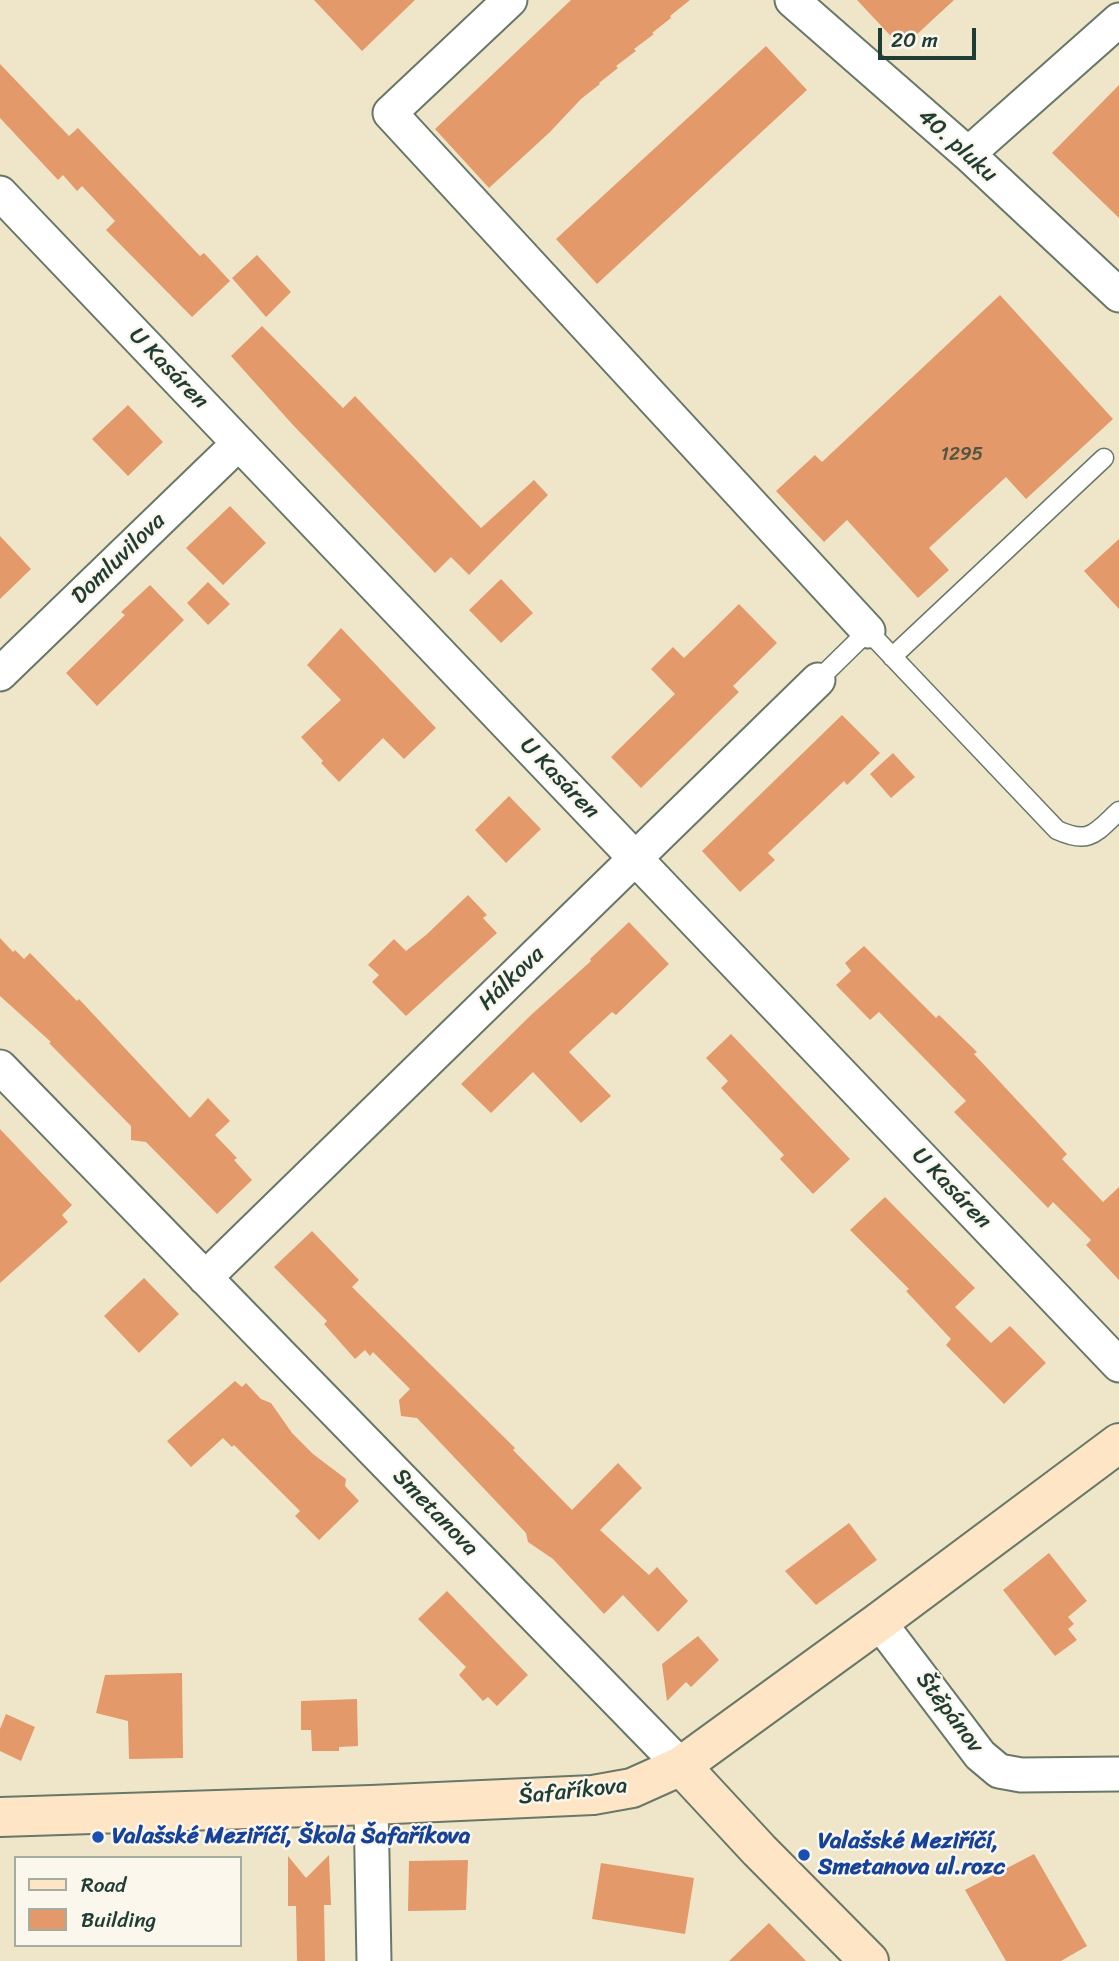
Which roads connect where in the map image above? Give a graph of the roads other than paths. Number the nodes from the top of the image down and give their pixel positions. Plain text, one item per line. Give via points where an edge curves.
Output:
1 (510, 0) edge
2 (792, 0) edge
3 (1119, 20) edge
4 (968, 154) junction
5 (0, 193) edge
6 (1119, 295) edge
7 (239, 443) junction
8 (1104, 458) dead end
9 (868, 631) junction
10 (892, 657) junction
11 (0, 674) edge
12 (818, 680) joint
13 (1119, 811) edge
14 (635, 859) junction
15 (0, 1067) edge
16 (205, 1278) junction
17 (1119, 1365) edge
18 (1119, 1443) edge
19 (879, 1622) junction
20 (681, 1766) junction
21 (1119, 1774) edge
22 (372, 1805) junction
23 (0, 1817) edge
24 (374, 1961) edge
25 (869, 1961) edge

1 - 9 street via 390,113
2 - 4 street, 40. pluku
3 - 4 street
4 - 6 street, 40. pluku
5 - 7 street, U Kasáren
7 - 11 street, Domluvilova
7 - 14 street, U Kasáren
8 - 10 lane
9 - 10 lane
9 - 12 lane
10 - 13 lane via 1056,830 1074,838 1094,834
12 - 14 street, Hálkova
14 - 16 street, Hálkova
14 - 17 street, U Kasáren
15 - 16 street, Smetanova
16 - 20 street, Smetanova
18 - 19 street, Šafaříkova
19 - 20 street, Šafaříkova
19 - 21 street, Štěpánov via 980,1755 999,1771
20 - 22 street, Šafaříkova via 632,1787 593,1795
20 - 25 street, Smetanova
22 - 23 street, Šafaříkova
22 - 24 street

